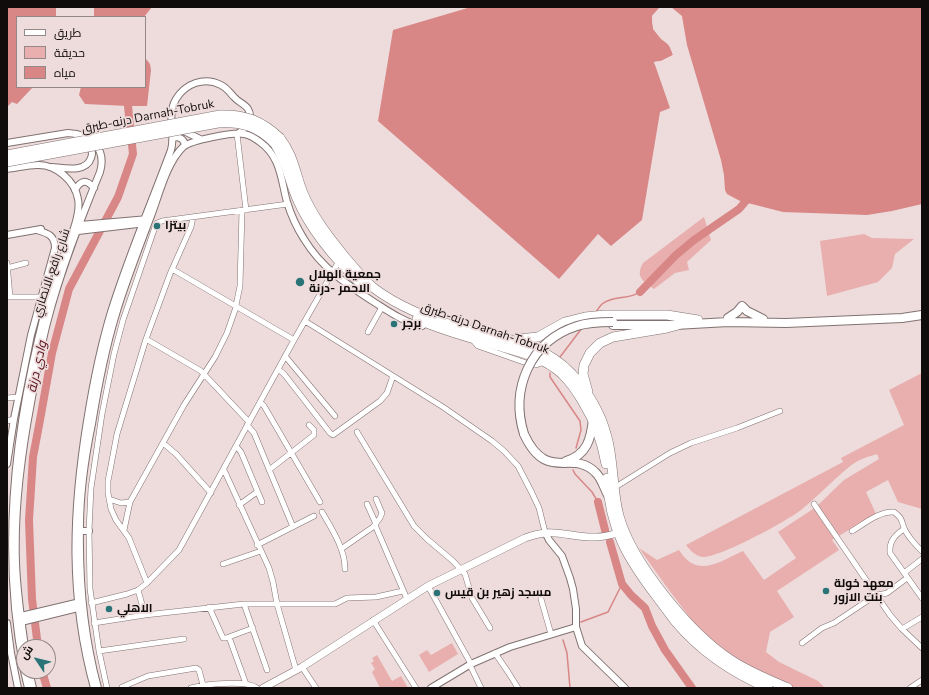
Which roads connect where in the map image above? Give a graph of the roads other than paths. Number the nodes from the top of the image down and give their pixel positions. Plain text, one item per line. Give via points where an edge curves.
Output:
1 (171, 122) junction
2 (237, 134) junction
3 (81, 135) junction
4 (173, 138) junction
5 (203, 140) junction
6 (277, 141) junction
7 (7, 143) edge
8 (185, 145) junction
9 (7, 155) edge
10 (7, 162) edge
11 (49, 167) junction
12 (7, 169) edge
13 (94, 188) junction
14 (75, 190) junction
15 (288, 204) junction
16 (244, 210) junction
17 (193, 217) junction
18 (144, 221) junction
19 (81, 228) junction
20 (7, 236) edge
21 (340, 261) junction
22 (7, 262) edge
23 (26, 263) dead end
24 (7, 268) edge
25 (172, 269) junction
26 (332, 273) junction
27 (9, 297) edge
28 (41, 297) junction
29 (236, 306) junction
30 (382, 307) junction
31 (922, 313) edge
32 (728, 318) junction
33 (763, 319) junction
34 (698, 320) junction
35 (305, 321) junction
36 (426, 323) junction
37 (613, 324) junction
38 (678, 325) junction
39 (368, 332) dead end
40 (506, 338) junction
41 (146, 340) junction
42 (294, 340) junction
43 (285, 356) junction
44 (278, 369) junction
45 (204, 374) junction
46 (393, 376) junction
47 (7, 397) edge
48 (18, 397) junction
49 (590, 398) junction
50 (260, 402) junction
51 (780, 411) dead end
52 (335, 416) dead end
53 (593, 418) junction
54 (14, 419) junction
55 (7, 420) edge
56 (248, 423) junction
57 (309, 424) dead end
58 (357, 432) dead end
59 (526, 434) junction
60 (163, 443) junction
61 (236, 446) junction
62 (9, 448) junction
63 (18, 448) junction
64 (291, 452) junction
65 (7, 464) edge
66 (224, 470) junction
67 (269, 470) junction
68 (614, 488) junction
69 (257, 492) junction
70 (211, 493) junction
71 (608, 497) junction
72 (109, 499) junction
73 (376, 499) dead end
74 (130, 502) junction
75 (262, 502) dead end
76 (320, 502) dead end
77 (367, 504) dead end
78 (814, 504) dead end
79 (239, 505) junction
80 (322, 512) dead end
81 (314, 516) dead end
82 (376, 524) junction
83 (292, 527) junction
84 (904, 529) junction
85 (124, 530) junction
86 (80, 531) junction
87 (89, 531) junction
88 (852, 531) dead end
89 (548, 532) junction
90 (618, 533) junction
91 (257, 545) junction
92 (341, 549) junction
93 (261, 551) junction
94 (922, 551) edge
95 (922, 559) edge
96 (223, 564) dead end
97 (345, 569) dead end
98 (461, 571) junction
99 (905, 575) junction
100 (147, 583) junction
101 (428, 586) junction
102 (138, 590) junction
103 (403, 591) junction
104 (876, 595) junction
105 (922, 598) edge
106 (407, 599) junction
107 (541, 599) dead end
108 (91, 603) junction
109 (244, 604) junction
110 (277, 604) junction
111 (78, 606) junction
112 (210, 607) junction
113 (145, 615) junction
114 (922, 617) edge
115 (21, 619) junction
116 (374, 620) junction
117 (94, 623) junction
118 (7, 624) edge
119 (576, 627) junction
120 (253, 628) junction
121 (490, 628) dead end
122 (902, 629) junction
123 (552, 634) junction
124 (229, 637) junction
125 (22, 639) edge
126 (24, 639) edge
127 (184, 639) dead end
128 (802, 643) dead end
129 (922, 648) edge
130 (99, 650) junction
131 (495, 654) junction
132 (470, 665) junction
133 (299, 669) junction
134 (267, 670) dead end
135 (922, 680) edge
136 (246, 684) junction
137 (203, 685) junction
138 (272, 686) edge
139 (122, 687) dead end
140 (18, 688) edge
141 (94, 688) edge
142 (98, 688) edge
143 (107, 688) edge
144 (192, 688) edge
145 (257, 688) edge
146 (263, 688) edge
147 (316, 688) edge
148 (416, 688) edge
149 (431, 688) edge
150 (481, 688) edge
151 (518, 688) edge
152 (625, 688) edge
153 (768, 688) edge
154 (788, 688) edge
155 (910, 688) edge

1 - 2 street via 172,108 182,92 194,83 209,81 225,87 249,111 250,117 245,129
1 - 4 street
1 - 5 street
2 - 5 street
2 - 15 street via 254,138 275,158
2 - 16 street
3 - 7 street via 68,133
3 - 11 street via 92,150 88,163 78,168
3 - 13 street, شارع رافع الانصاري via 94,143 101,156 101,168
4 - 8 street via 180,138
4 - 18 street via 171,150
5 - 8 street
6 - 9 highway, درنه-طبرق Darnah-Tobruk, bridge via 269,128 252,119 220,115
6 - 10 highway, درنه-طبرق Darnah-Tobruk, bridge via 249,126 218,123
6 - 21 highway, درنه-طبرق Darnah-Tobruk via 295,194 305,214
6 - 40 highway, درنه-طبرق Darnah-Tobruk via 286,146 302,191 320,224 368,284 423,316 460,328
8 - 18 street via 170,168
11 - 12 street via 38,165
11 - 14 street via 63,175
13 - 14 street via 85,181
13 - 19 street, شارع رافع الانصاري
14 - 63 street via 79,204 78,218 56,275 40,329
15 - 16 street
15 - 26 street via 305,241
16 - 17 street
16 - 29 street
17 - 25 street
17 - 87 street via 164,220 156,225 123,320 110,370 93,473
18 - 19 street
18 - 86 street via 100,377 85,463
18 - 111 street via 111,312 101,349 80,464 75,557
19 - 115 street, شارع رافع الانصاري via 61,276 46,324 24,439 17,498 16,541
20 - 28 street via 37,230 48,233 54,239 52,259
21 - 26 street
21 - 36 highway, درنه-طبرق Darnah-Tobruk via 370,292 400,311
22 - 24 street
23 - 24 street
24 - 27 street
25 - 29 street
25 - 41 street
26 - 30 street
26 - 35 street
27 - 28 street
28 - 48 street
29 - 42 street
29 - 45 street via 222,344
30 - 36 street via 414,324 422,326
30 - 39 street
31 - 33 main road
31 - 38 main road via 902,318
32 - 33 main road
32 - 33 main road via 742,306
32 - 34 main road
34 - 37 main road
34 - 40 highway via 667,315 605,315 565,322 538,337
35 - 42 street
35 - 46 street
36 - 53 highway, درنه-طبرق Darnah-Tobruk via 544,362 568,380
37 - 38 main road
37 - 59 main road, bridge via 590,326 570,332 553,342 539,357 528,376 523,397 522,412
38 - 49 highway via 613,337 596,346 588,357 584,370
40 - 49 highway, درنه-طبرق Darnah-Tobruk via 531,346 554,359 571,374
41 - 45 street
41 - 72 street via 114,445 108,481
42 - 43 street
43 - 44 street
43 - 52 street
44 - 46 street via 333,435 385,397
44 - 50 street
45 - 56 street
45 - 60 street
46 - 89 street via 462,420 510,456 521,471
47 - 48 street
48 - 54 street
49 - 68 highway, درنه-طبرق Darnah-Tobruk via 608,438
50 - 56 street
50 - 64 street
51 - 68 street via 691,443
53 - 59 main road via 587,445 576,457 566,461 554,461 543,456
53 - 71 highway, درنه-طبرق Darnah-Tobruk via 607,472
54 - 55 street
54 - 62 street
56 - 61 street
56 - 67 street
57 - 64 street via 314,430 314,435
58 - 98 street via 414,526
59 - 71 main road via 533,451 544,460 557,464 577,463 595,472 602,481
60 - 70 street
60 - 74 street
61 - 66 street
61 - 69 street via 241,452
62 - 63 street
62 - 65 street
63 - 115 street via 12,501 11,542 12,579
64 - 67 street
64 - 76 street
66 - 70 street
66 - 79 street
67 - 83 street
68 - 154 highway, درنه-طبرق Darnah-Tobruk via 619,516 628,539 651,577 683,618 731,660
69 - 75 street
69 - 79 street
70 - 100 street via 179,550
71 - 90 highway, درنه-طبرق Darnah-Tobruk
72 - 74 street via 121,503
72 - 85 street via 114,515
73 - 82 street via 382,513
74 - 85 street
77 - 82 street
78 - 104 street
79 - 91 street
80 - 92 street
81 - 83 street
82 - 92 street
82 - 103 street
83 - 91 street
84 - 88 street via 900,516 889,512
84 - 94 street
84 - 99 street via 893,537 890,553
85 - 100 street
86 - 87 street
86 - 111 street
87 - 108 street
89 - 90 main road via 596,537
89 - 98 main road via 525,538
89 - 119 street via 551,542 562,556 570,578 576,608
90 - 153 highway, درنه-طبرق Darnah-Tobruk via 644,580 676,622 719,661
91 - 93 street
92 - 97 street
93 - 96 street
93 - 110 street via 269,568
95 - 99 street
98 - 101 main road
98 - 121 street via 466,576 473,600
99 - 104 street via 886,593
99 - 105 street
100 - 102 street
101 - 106 main road
101 - 132 street
102 - 108 street
102 - 113 street
103 - 106 street
103 - 110 street via 376,597 347,598 335,604
104 - 122 street
104 - 128 street
106 - 116 main road
107 - 123 street
108 - 117 street
109 - 110 street
109 - 112 street
109 - 120 street
110 - 133 street
111 - 115 street
111 - 141 street via 82,639
111 - 142 street via 87,634
112 - 113 street
112 - 124 street via 222,637
113 - 117 street
114 - 122 street
115 - 125 street
115 - 126 street, شارع رافع الانصاري
116 - 133 main road
116 - 148 street
117 - 130 street
118 - 140 street
119 - 123 street
119 - 152 street via 582,646
120 - 124 street
120 - 134 street
122 - 129 street
123 - 131 street
124 - 136 street
127 - 130 street
130 - 143 street
131 - 132 street
131 - 151 street
132 - 149 street
132 - 150 street
133 - 138 main road
133 - 147 street
135 - 155 street
136 - 137 street
136 - 145 street
137 - 139 street via 199,670 196,668 148,676
137 - 144 street
138 - 146 main road

